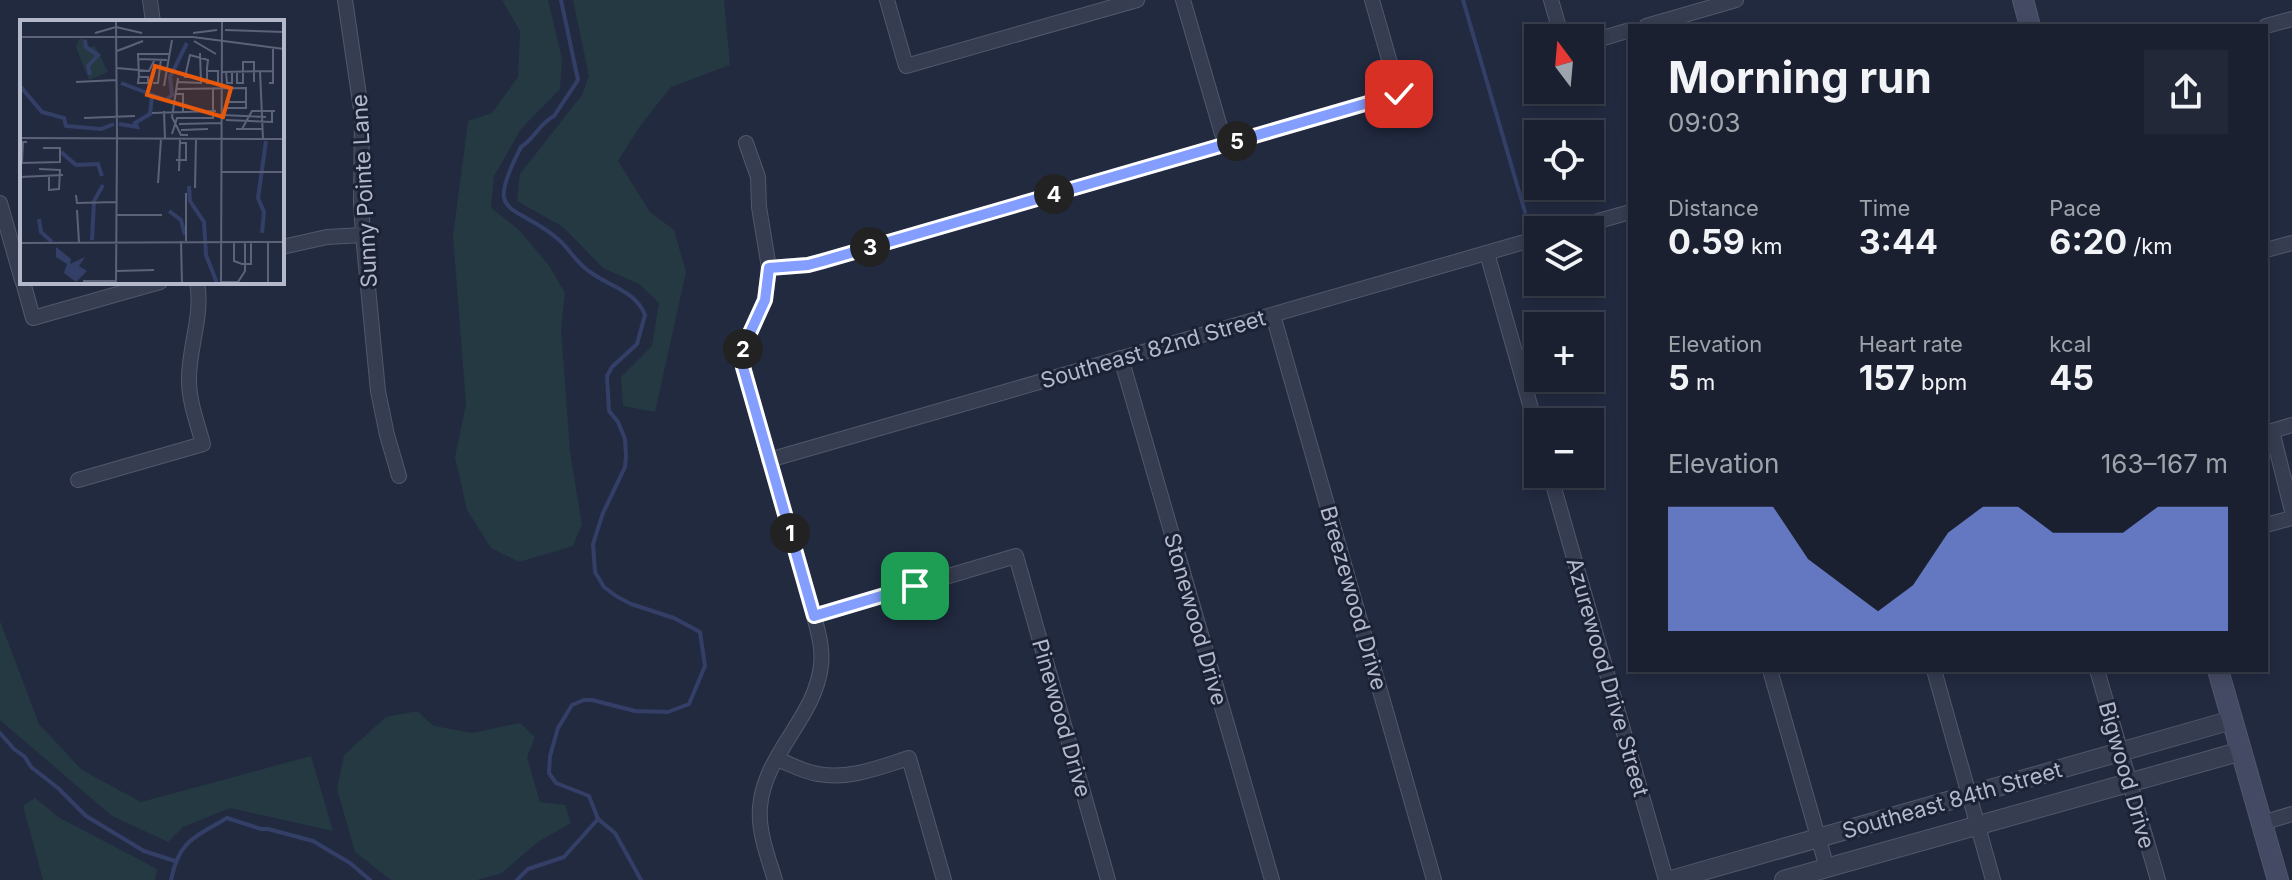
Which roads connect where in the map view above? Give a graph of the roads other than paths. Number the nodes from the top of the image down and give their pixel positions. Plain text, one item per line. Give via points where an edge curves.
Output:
1 (150, 0) edge
2 (345, 0) edge
3 (887, 0) edge
4 (1137, 0) edge
5 (1183, 0) edge
6 (1372, 0) edge
7 (1551, 0) edge
8 (1736, 0) edge
9 (2023, 0) edge
10 (2292, 19) edge
11 (153, 20) edge
12 (1558, 24) edge
13 (1653, 24) edge
14 (2029, 24) edge
15 (2268, 25) edge
16 (1628, 31) edge
17 (1604, 38) edge
18 (746, 143) dead end
19 (1225, 144) junction
20 (0, 203) edge
21 (1628, 213) edge
22 (1604, 219) edge
23 (363, 235) junction
24 (1524, 242) edge
25 (2292, 243) edge
26 (284, 247) edge
27 (2268, 249) edge
28 (1487, 253) junction
29 (769, 268) junction
30 (20, 274) edge
31 (23, 284) edge
32 (153, 284) edge
33 (197, 284) edge
34 (1273, 315) junction
35 (1121, 358) junction
36 (1531, 408) edge
37 (2292, 425) edge
38 (769, 460) junction
39 (399, 476) dead end
40 (78, 480) dead end
41 (1554, 488) edge
42 (2292, 511) edge
43 (2292, 518) edge
44 (2268, 524) edge
45 (814, 616) junction
46 (1771, 672) edge
47 (1935, 672) edge
48 (2098, 672) edge
49 (2219, 672) edge
50 (2232, 720) junction
51 (2242, 751) junction
52 (2121, 752) junction
53 (777, 759) junction
54 (2130, 783) junction
55 (1969, 796) junction
56 (2292, 814) edge
57 (2262, 823) junction
58 (1978, 827) junction
59 (1818, 837) junction
60 (1827, 868) junction
61 (775, 880) edge
62 (944, 880) edge
63 (1108, 880) edge
64 (1272, 880) edge
65 (1434, 880) edge
66 (1668, 880) edge
67 (1784, 880) edge
68 (1993, 880) edge
69 (2158, 880) edge
70 (2278, 880) edge

1 - 11 street
2 - 23 street, Sunny Pointe Lane via 362,116
3 - 4 street via 906,66
5 - 19 street
6 - 19 street via 1399,94
7 - 12 street
8 - 13 street
9 - 14 main road
10 - 15 street
16 - 17 street
18 - 29 street via 758,177
19 - 29 street via 823,261
20 - 30 street
21 - 22 street
23 - 26 street
23 - 39 street, Sunny Pointe Lane via 378,391
24 - 28 street, Southeast 82nd Street
25 - 27 street
28 - 34 street, Southeast 82nd Street
28 - 36 street
29 - 38 street via 765,300 742,356
31 - 32 street via 33,318
33 - 40 street via 199,315 189,389 203,444
34 - 35 street, Southeast 82nd Street
34 - 65 street, Breezewood Drive
35 - 38 street, Southeast 82nd Street
35 - 64 street, Stonewood Drive
37 - 42 street via 2272,431
38 - 45 street
41 - 66 street, Azurewood Drive Street
43 - 44 street
45 - 53 street via 821,652 819,677
45 - 63 street, Pinewood Drive via 1016,556
46 - 59 street
47 - 55 street
48 - 52 street, Bigwood Drive
49 - 50 main road
50 - 51 main road
50 - 52 street, Southeast 84th Street
51 - 54 street, Southeast 84th Street
51 - 57 main road
52 - 54 street, Bigwood Drive
52 - 55 street, Southeast 84th Street
53 - 61 street via 760,807
53 - 62 street via 835,776 909,758
54 - 58 street, Southeast 84th Street
54 - 69 street, Bigwood Drive
55 - 58 street
55 - 59 street, Southeast 84th Street
56 - 57 street
57 - 70 main road
58 - 60 street, Southeast 84th Street
58 - 68 street
59 - 60 street
59 - 66 street, Southeast 84th Street
60 - 67 street, Southeast 84th Street

